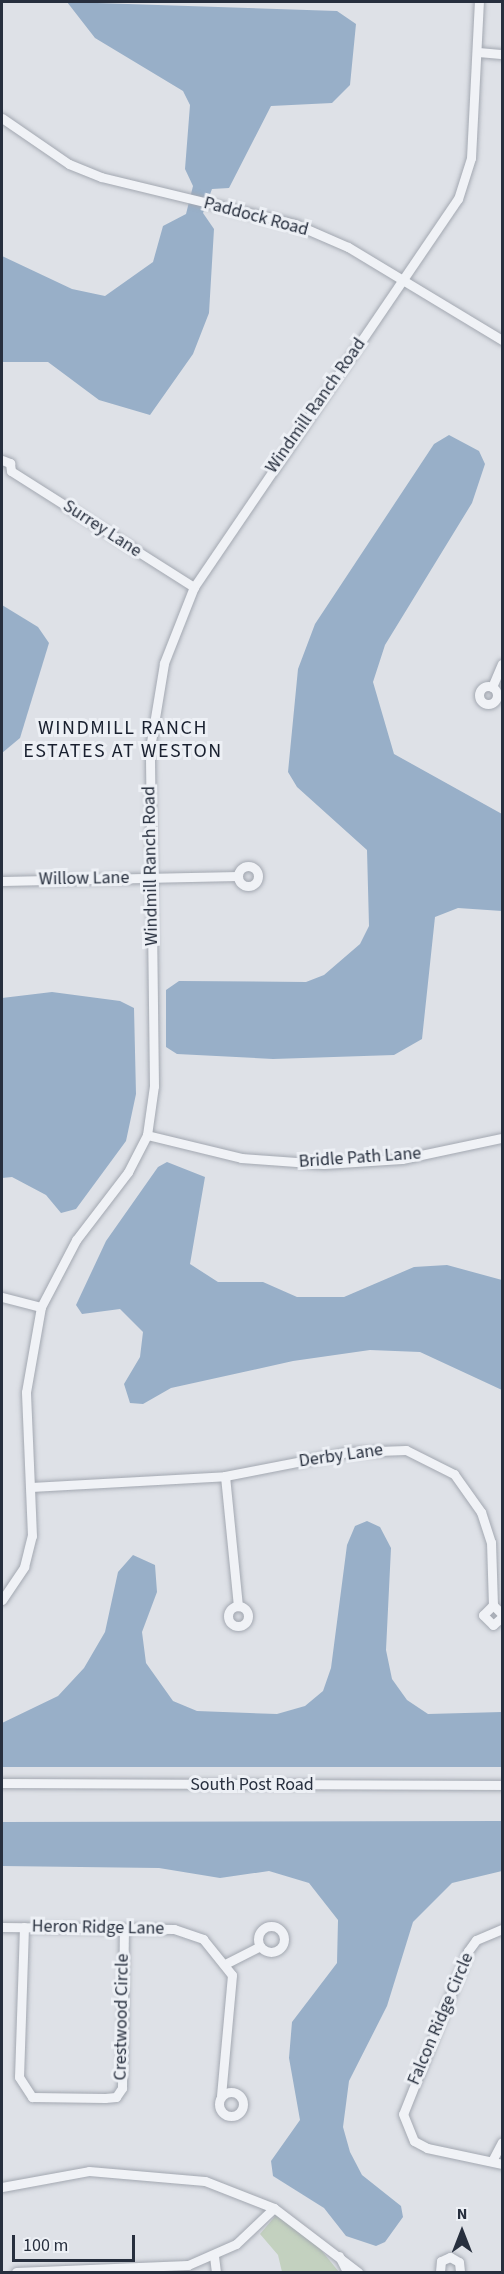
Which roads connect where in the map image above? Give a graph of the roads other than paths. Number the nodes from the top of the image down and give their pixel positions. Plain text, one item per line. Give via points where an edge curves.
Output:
1 (479, 2) edge
2 (477, 52) junction
3 (502, 54) edge
4 (2, 117) edge
5 (404, 280) junction
6 (502, 340) edge
7 (2, 460) edge
8 (6, 472) edge
9 (194, 587) junction
10 (502, 664) edge
11 (492, 687) dead end
12 (238, 876) dead end
13 (151, 879) junction
14 (2, 881) edge
15 (147, 1135) junction
16 (502, 1138) edge
17 (2, 1297) edge
18 (42, 1307) junction
19 (225, 1476) junction
20 (31, 1487) junction
21 (2, 1600) edge
22 (493, 1605) junction
23 (238, 1606) dead end
24 (502, 1615) edge
25 (2, 1783) edge
26 (502, 1785) edge
27 (2, 1927) edge
28 (24, 1927) junction
29 (502, 1929) edge
30 (124, 1930) junction
31 (260, 1946) dead end
32 (227, 1963) junction
33 (221, 2096) dead end
34 (502, 2142) edge
35 (498, 2161) edge
36 (2, 2187) edge
37 (274, 2208) junction
38 (338, 2254) junction
39 (214, 2256) junction
40 (64, 2271) edge
41 (160, 2271) edge
42 (16, 2272) edge
43 (216, 2272) edge
44 (347, 2272) edge
45 (358, 2272) edge
46 (440, 2272) edge
47 (460, 2272) edge

1 - 2 street, Windmill Ranch Road
2 - 3 street
2 - 5 street, Windmill Ranch Road via 466,176 458,198
4 - 5 street, Paddock Road via 69,164 295,224
5 - 6 street, Paddock Road
5 - 9 street, Windmill Ranch Road
7 - 8 street, Surrey Lane via 10,463
8 - 9 street, Surrey Lane
9 - 13 street, Windmill Ranch Road via 164,663 156,702 150,748
10 - 11 street
12 - 13 street, Willow Lane
13 - 14 street, Willow Lane
13 - 15 street, Windmill Ranch Road via 154,1086
15 - 16 street, Bridle Path Lane via 241,1158 324,1164 402,1159
15 - 18 street, Windmill Ranch Road via 128,1172 76,1240
17 - 18 street
18 - 20 street, Windmill Ranch Road via 26,1392
19 - 20 street, Derby Lane
19 - 22 street, Derby Lane via 380,1448 430,1460 454,1474 481,1512 491,1542
19 - 23 street
20 - 21 street, Windmill Ranch Road via 32,1536 24,1567
22 - 24 street, Derby Lane
22 - 24 street, Derby Lane via 483,1611 485,1622 496,1625
25 - 26 street, South Post Road
27 - 28 street, Heron Ridge Lane
28 - 30 street, Heron Ridge Lane
28 - 30 street, Crestwood Circle via 19,2077 33,2097 116,2097 122,2088
29 - 35 street, Falcon Ridge Circle via 486,1934 468,1951 403,2114 414,2141 427,2148
30 - 32 street, Heron Ridge Lane via 174,1929 203,1940
31 - 32 street
32 - 33 street via 232,1993
34 - 35 street
36 - 37 street via 41,2176 119,2171 205,2181
37 - 38 street
37 - 39 street via 255,2230
38 - 44 street
38 - 45 street
39 - 41 street
39 - 43 street
40 - 41 street
40 - 42 street
46 - 47 street via 441,2261 450,2257 459,2262

